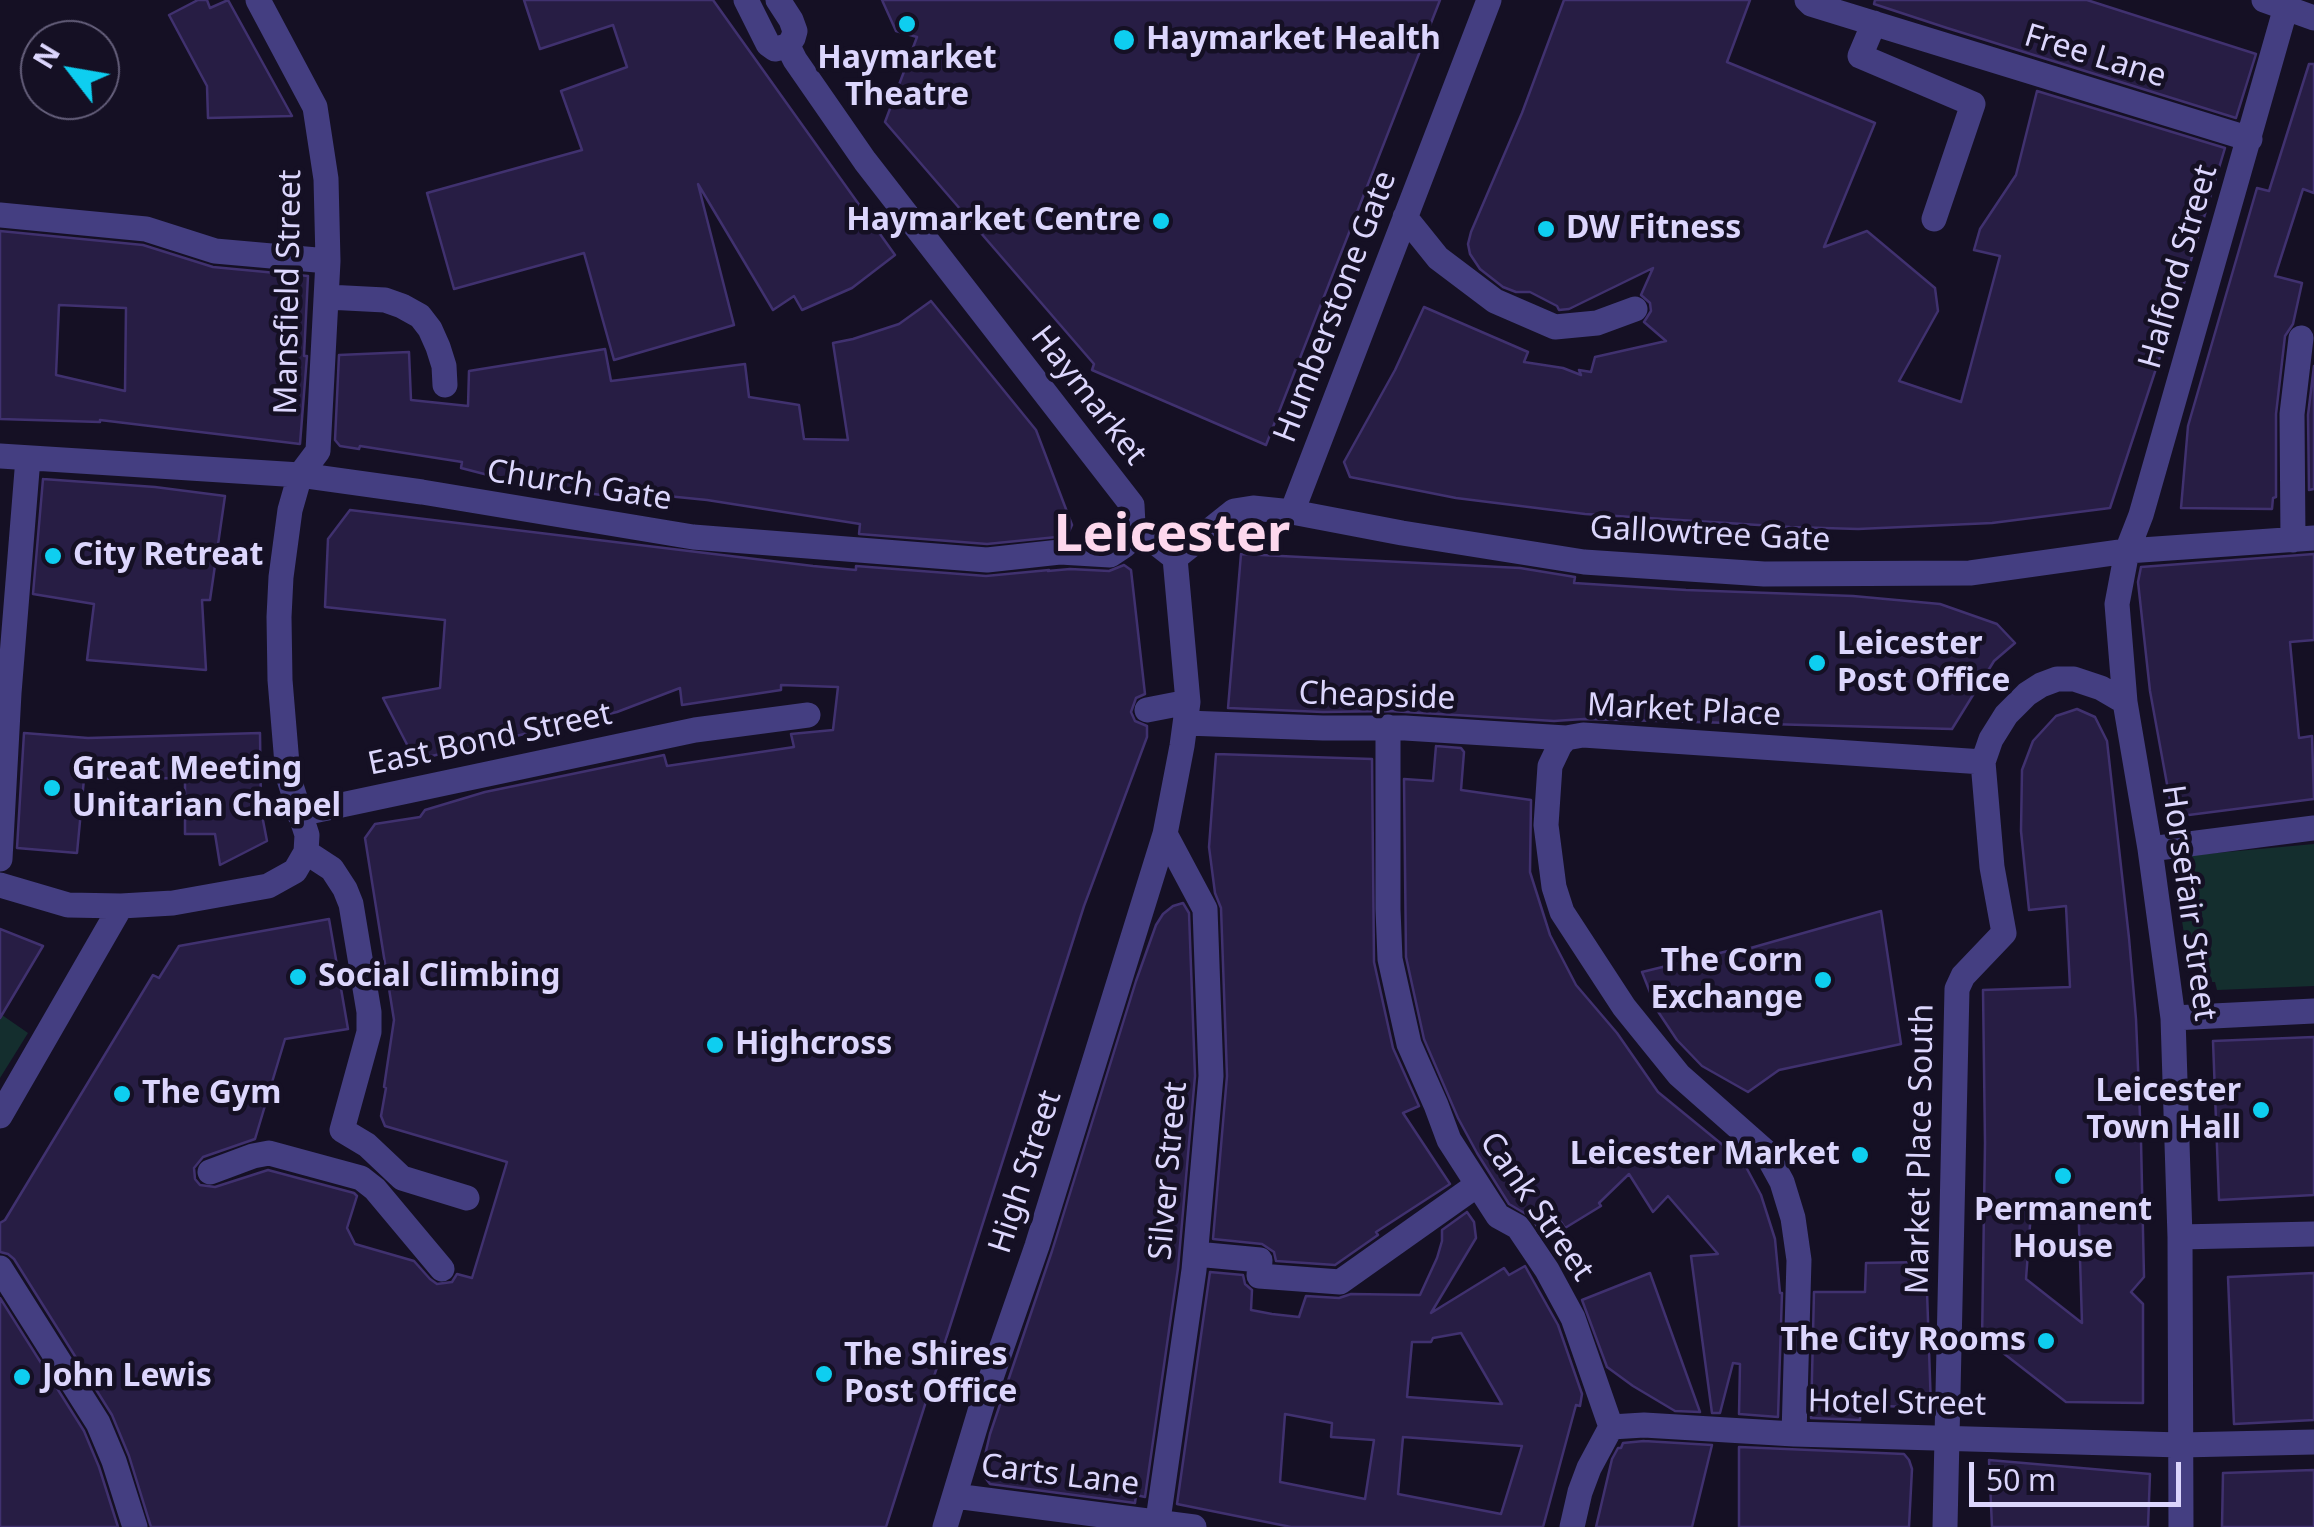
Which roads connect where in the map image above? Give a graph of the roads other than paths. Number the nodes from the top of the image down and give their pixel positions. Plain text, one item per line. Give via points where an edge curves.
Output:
1 (258, 0) edge
2 (746, 0) edge
3 (778, 0) edge
4 (1489, 0) edge
5 (1807, 0) edge
6 (2280, 2) edge
7 (2314, 7) edge
8 (2314, 18) edge
9 (1874, 23) junction
10 (788, 46) junction
11 (2250, 138) junction
12 (0, 215) edge
13 (1406, 217) junction
14 (1934, 219) dead end
15 (328, 261) junction
16 (327, 296) junction
17 (1635, 309) dead end
18 (2301, 338) dead end
19 (445, 385) dead end
20 (0, 456) edge
21 (28, 458) junction
22 (300, 475) junction
23 (1292, 512) junction
24 (1133, 526) junction
25 (2304, 539) edge
26 (2128, 552) junction
27 (1175, 558) junction
28 (5, 692) edge
29 (2125, 702) junction
30 (1147, 710) dead end
31 (1187, 712) junction
32 (808, 715) dead end
33 (1404, 728) junction
34 (1566, 738) junction
35 (1983, 762) junction
36 (300, 814) junction
37 (2314, 828) edge
38 (1164, 834) junction
39 (2150, 849) junction
40 (306, 852) junction
41 (0, 859) edge
42 (0, 885) edge
43 (121, 906) junction
44 (2314, 1011) edge
45 (2173, 1018) junction
46 (0, 1116) edge
47 (210, 1172) dead end
48 (1477, 1186) junction
49 (467, 1198) dead end
50 (2314, 1234) edge
51 (2180, 1237) junction
52 (1196, 1254) junction
53 (0, 1268) edge
54 (442, 1270) dead end
55 (1611, 1427) junction
56 (1794, 1434) junction
57 (1947, 1437) junction
58 (2314, 1442) edge
59 (2180, 1445) junction
60 (954, 1496) junction
61 (1157, 1524) edge
62 (135, 1527) edge
63 (944, 1527) edge
64 (1194, 1527) edge
65 (1572, 1527) edge
66 (1946, 1527) edge
67 (2181, 1527) edge

1 - 15 street, Mansfield Street via 315,108
2 - 10 street via 768,44
3 - 10 street via 795,30
4 - 13 street, Humberstone Gate
5 - 9 street, Free Lane
6 - 7 street
6 - 8 street
6 - 11 street, Halford Street
9 - 11 street, Free Lane
9 - 14 street via 1860,56 1973,104
10 - 24 street, Haymarket via 850,140 1132,505
11 - 26 street, Halford Street
12 - 15 street via 146,229 215,251
13 - 17 street via 1438,258 1495,301 1555,327 1597,323
13 - 23 street, Humberstone Gate
15 - 16 street, Mansfield Street
16 - 19 street via 385,300 420,316 438,347
16 - 22 street, Mansfield Street via 318,451
18 - 25 street via 2292,414
20 - 21 street, Church Gate
21 - 22 street, Church Gate
21 - 28 street
22 - 24 street, Church Gate via 694,537 987,560 1060,552 1110,555 1125,545
22 - 36 street, Mansfield Street via 284,542 279,648 288,776
23 - 26 street, Gallowtree Gate via 1584,562 1764,574 1970,573
23 - 27 street via 1234,511
24 - 27 street
25 - 26 street, Gallowtree Gate
26 - 29 street, Horsefair Street via 2117,604
27 - 31 street, High Street
28 - 41 street
29 - 35 street via 2101,688 2056,678 2026,694 2006,716
29 - 39 street, Horsefair Street
30 - 31 street, Cheapside
31 - 33 street, Cheapside via 1322,728
31 - 38 street, High Street
32 - 36 street, East Bond Street via 695,730
33 - 34 street, Cheapside
33 - 48 street, Cank Street via 1388,891 1390,960 1410,1044 1436,1104 1439,1146
34 - 35 street, Market Place
34 - 56 street, Market Place via 1550,766 1546,825 1562,912 1679,1075 1766,1151 1794,1218 1800,1260
35 - 57 street, Market Place South via 2004,933 1957,988
36 - 40 street, Mansfield Street
37 - 39 street
38 - 52 street, Silver Street via 1205,909 1211,1076 1207,1200
38 - 60 street, High Street
39 - 45 street, Horsefair Street
40 - 43 street via 294,871 268,886 173,904
40 - 49 street via 332,869 346,890 369,1012 342,1130 402,1178
42 - 43 street via 68,905
43 - 46 street
44 - 45 street
45 - 51 street, Horsefair Street
47 - 54 street via 268,1152 361,1178
48 - 52 street via 1340,1282 1259,1276 1260,1260
48 - 55 street, Cank Street via 1498,1216 1518,1227 1574,1318
50 - 51 street
51 - 59 street, Horsefair Street
52 - 61 street, Silver Street
53 - 62 street via 98,1423
55 - 56 street, Hotel Street
55 - 65 street via 1588,1468
56 - 57 street, Hotel Street
57 - 59 street, Hotel Street
57 - 66 street, Market Place South
58 - 59 street, Hotel Street
59 - 67 street, Horsefair Street
60 - 61 street, Carts Lane
60 - 63 street, High Street
61 - 64 street, Carts Lane

